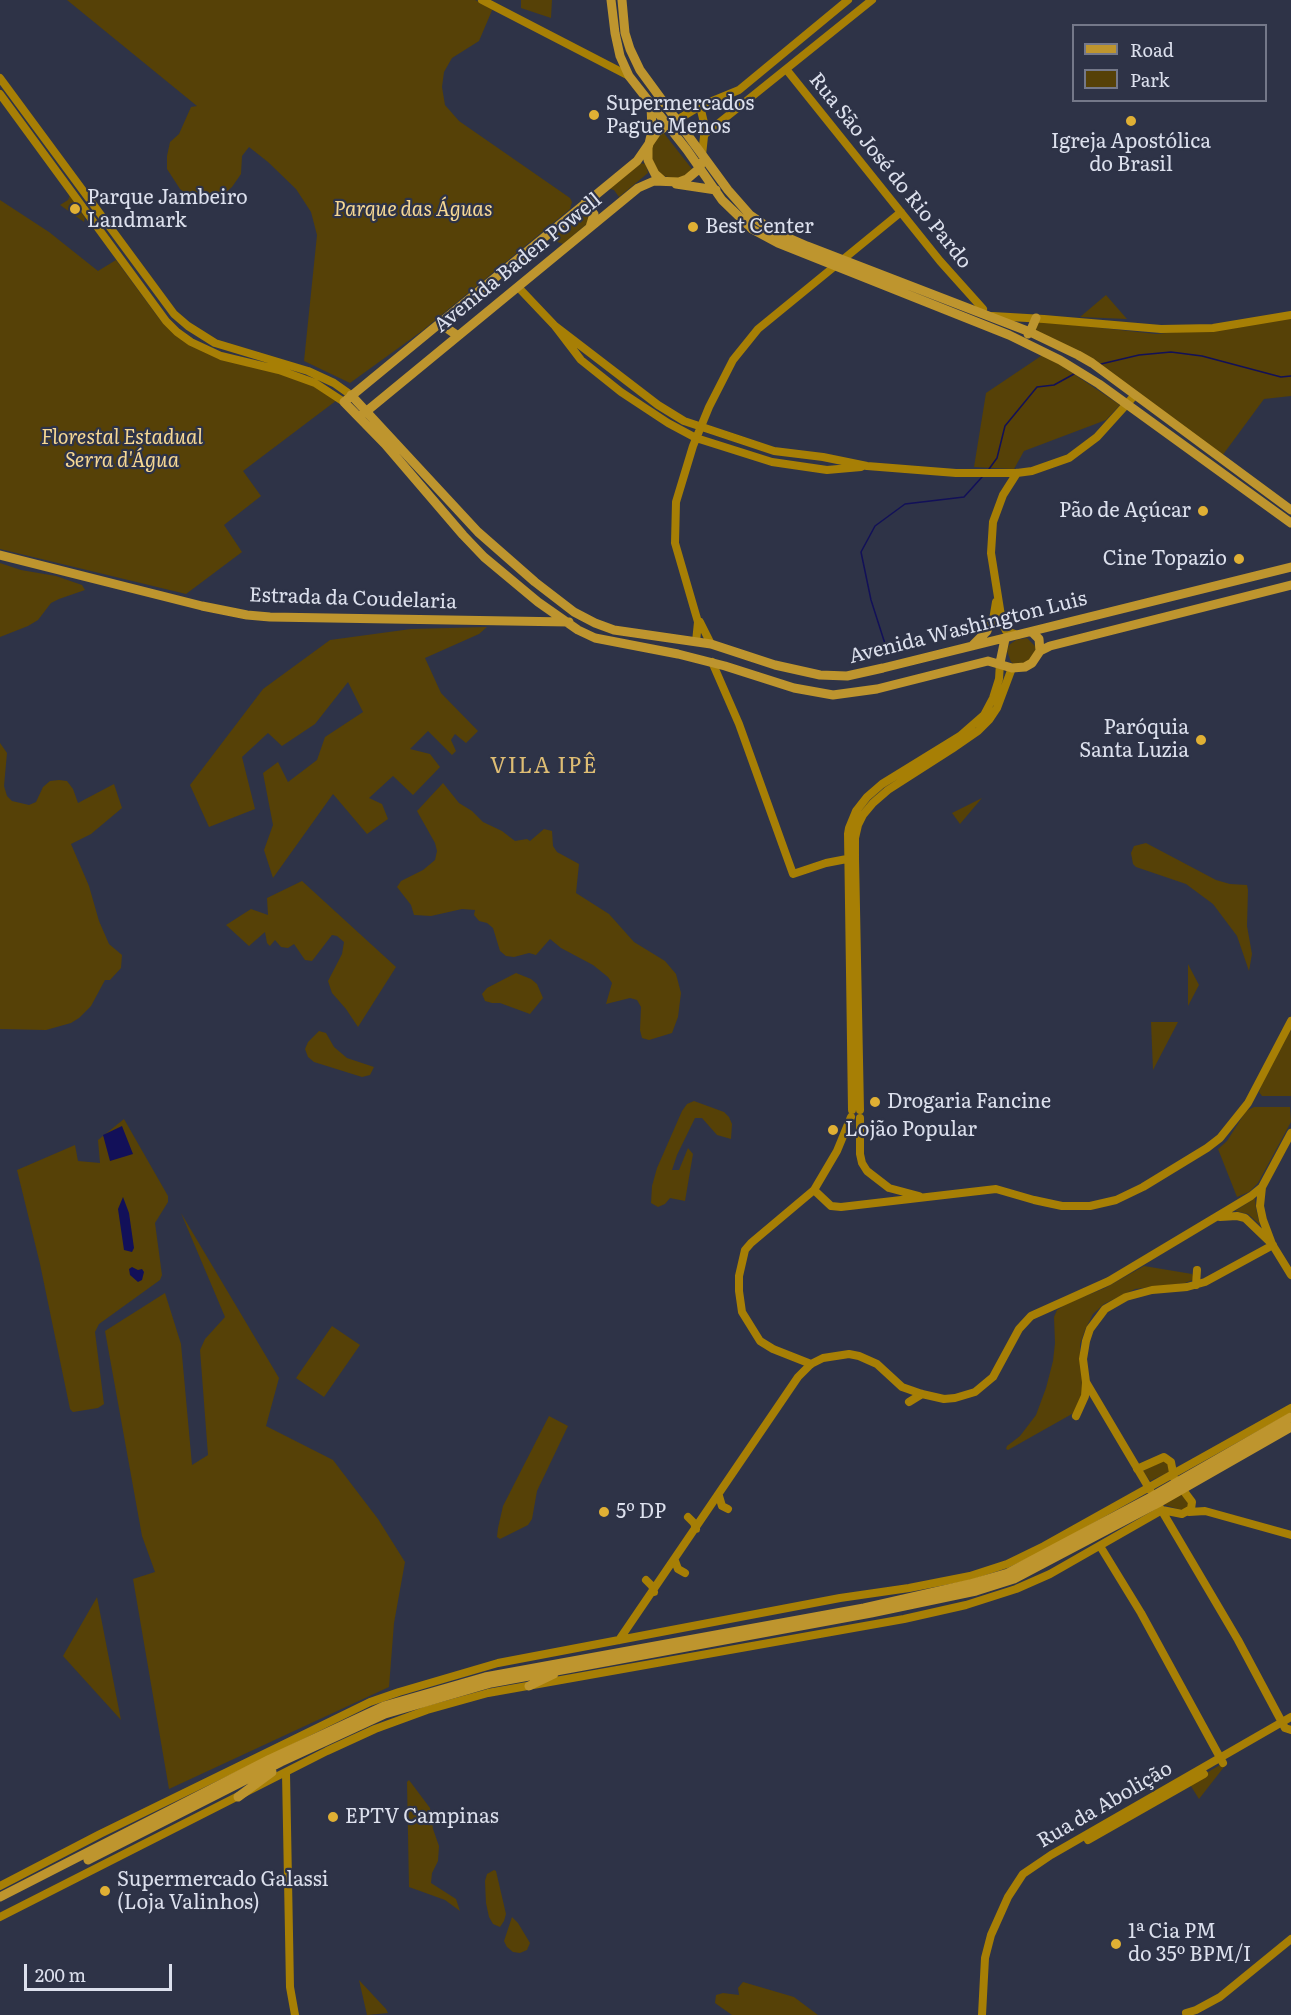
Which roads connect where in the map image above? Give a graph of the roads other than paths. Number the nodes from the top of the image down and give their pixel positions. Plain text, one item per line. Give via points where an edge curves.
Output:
1 (482, 0) edge
2 (611, 0) edge
3 (622, 0) edge
4 (848, 0) edge
5 (872, 0) edge
6 (620, 56) junction
7 (590, 57) junction
8 (786, 69) junction
9 (629, 76) junction
10 (0, 78) edge
11 (0, 94) edge
12 (651, 105) junction
13 (700, 106) junction
14 (673, 123) junction
15 (704, 135) junction
16 (650, 141) junction
17 (702, 155) junction
18 (700, 168) junction
19 (663, 182) junction
20 (73, 185) junction
21 (716, 190) junction
22 (585, 203) junction
23 (901, 212) junction
24 (589, 229) junction
25 (838, 263) junction
26 (518, 287) junction
27 (478, 292) junction
28 (968, 293) junction
29 (962, 311) junction
30 (985, 313) junction
31 (1291, 315) edge
32 (1036, 318) junction
33 (555, 326) junction
34 (1030, 332) junction
35 (458, 336) junction
36 (1020, 340) junction
37 (599, 360) junction
38 (598, 373) junction
39 (1134, 396) junction
40 (347, 398) junction
41 (1127, 405) junction
42 (367, 411) junction
43 (358, 418) junction
44 (700, 427) junction
45 (696, 438) junction
46 (823, 457) junction
47 (794, 466) junction
48 (867, 466) junction
49 (1017, 473) junction
50 (1291, 510) edge
51 (1291, 523) edge
52 (0, 555) edge
53 (1291, 567) edge
54 (1251, 576) junction
55 (1291, 585) edge
56 (997, 592) junction
57 (1255, 594) junction
58 (1132, 607) junction
59 (554, 613) junction
60 (697, 616) junction
61 (544, 622) junction
62 (569, 623) junction
63 (594, 623) junction
64 (1136, 625) junction
65 (987, 631) joint
66 (1032, 632) junction
67 (1018, 635) junction
68 (1005, 639) junction
69 (696, 642) junction
70 (988, 643) junction
71 (711, 644) junction
72 (971, 647) junction
73 (729, 650) junction
74 (1040, 651) junction
75 (712, 662) junction
76 (1000, 663) junction
77 (725, 666) junction
78 (1012, 668) junction
79 (720, 681) junction
80 (852, 858) junction
81 (1291, 1021) edge
82 (856, 1115) junction
83 (1291, 1133) edge
84 (1262, 1187) junction
85 (814, 1190) junction
86 (900, 1197) junction
87 (1215, 1218) junction
88 (1272, 1244) junction
89 (1197, 1270) dead end
90 (1291, 1275) edge
91 (1196, 1285) junction
92 (811, 1364) junction
93 (1086, 1382) junction
94 (922, 1394) junction
95 (909, 1402) dead end
96 (1291, 1408) edge
97 (1076, 1416) dead end
98 (1291, 1417) edge
99 (1291, 1427) edge
100 (1137, 1469) junction
101 (1177, 1482) junction
102 (719, 1496) junction
103 (1155, 1499) junction
104 (1192, 1502) junction
105 (728, 1509) dead end
106 (1205, 1511) junction
107 (1189, 1512) junction
108 (1175, 1513) junction
109 (688, 1517) dead end
110 (1169, 1521) junction
111 (696, 1529) junction
112 (1291, 1535) edge
113 (1100, 1546) junction
114 (675, 1561) junction
115 (685, 1573) dead end
116 (646, 1580) dead end
117 (654, 1592) junction
118 (633, 1621) junction
119 (644, 1636) junction
120 (619, 1640) junction
121 (498, 1663) junction
122 (478, 1668) junction
123 (565, 1669) junction
124 (494, 1676) junction
125 (529, 1686) junction
126 (488, 1693) junction
127 (392, 1694) junction
128 (374, 1701) junction
129 (385, 1710) junction
130 (411, 1716) junction
131 (1291, 1717) edge
132 (1287, 1726) edge
133 (375, 1729) junction
134 (303, 1751) junction
135 (1222, 1761) junction
136 (286, 1773) junction
137 (238, 1797) junction
138 (1, 1884) edge
139 (0, 1897) edge
140 (0, 1904) edge
141 (0, 1917) edge
142 (1291, 1939) edge
143 (1184, 2014) edge
144 (295, 2015) edge
145 (982, 2015) edge

1 - 7 street
2 - 6 main road
3 - 14 main road via 632,55
4 - 13 street via 739,90
5 - 8 street
6 - 7 street via 610,63
6 - 9 main road
7 - 9 street
8 - 15 street
8 - 23 street, Rua São José do Rio Pardo
9 - 12 main road
10 - 20 street
11 - 20 street
12 - 14 main road
12 - 16 main road
13 - 14 street
13 - 15 street
14 - 16 main road, Avenida Baden Powell
14 - 17 main road
14 - 18 main road
15 - 17 street
16 - 19 main road via 650,165
16 - 22 main road, Avenida Baden Powell via 637,161
17 - 18 main road
17 - 25 main road via 750,215
18 - 19 main road, Avenida Baden Powell via 687,179
18 - 21 main road
19 - 21 main road
19 - 24 main road, Avenida Baden Powell via 638,188
20 - 40 street via 177,332 221,356 279,370
21 - 25 main road via 739,218 760,234
22 - 24 main road via 594,214
22 - 27 main road, Avenida Baden Powell
23 - 25 street
23 - 28 street, Rua São José do Rio Pardo
24 - 26 main road, Avenida Baden Powell
25 - 29 main road
25 - 44 street via 749,339
26 - 33 street
26 - 35 main road, Avenida Baden Powell
27 - 35 main road via 447,323 449,331
27 - 40 main road, Avenida Baden Powell
28 - 29 street, Rua São José do Rio Pardo
28 - 30 street, Rua São José do Rio Pardo
29 - 30 main road
29 - 36 main road via 976,322
30 - 32 street
30 - 34 main road
31 - 32 street via 1213,328 1161,330
32 - 34 main road
33 - 37 street
33 - 38 street via 573,352
34 - 36 main road
34 - 39 main road via 1092,363
35 - 42 main road, Avenida Baden Powell
36 - 41 main road via 1080,370
37 - 38 street via 584,357
37 - 44 street via 658,405
38 - 45 street via 621,392
39 - 41 street
39 - 50 main road
40 - 42 main road, Avenida Washington Luis
40 - 43 main road, Avenida Washington Luis
41 - 49 street via 1097,437 1069,458
41 - 51 main road
42 - 43 main road, Avenida Baden Powell
42 - 63 main road, Avenida Washington Luis via 486,540 557,600
43 - 59 main road, Avenida Washington Luis via 386,444 484,557
44 - 45 street
44 - 46 street via 774,451
45 - 47 street
45 - 60 street via 675,502 674,526 679,560
46 - 47 street via 832,460 834,466
46 - 48 street
47 - 48 street via 827,470
48 - 49 street
49 - 56 street via 993,522 991,553
52 - 61 main road, Estrada da Coudelaria via 247,615
53 - 54 main road, Avenida Washington Luis
54 - 57 main road via 1257,584
54 - 58 main road, Avenida Washington Luis
55 - 57 main road, Avenida Washington Luis
56 - 65 street via 993,620
56 - 67 street via 1004,629
57 - 64 main road, Avenida Washington Luis
58 - 64 main road via 1129,614
58 - 66 main road, Avenida Washington Luis
59 - 61 main road via 552,619
59 - 62 main road, Avenida Washington Luis
60 - 69 street
60 - 71 street
61 - 62 main road, Estrada da Coudelaria
62 - 63 main road, Estrada da Coudelaria
62 - 75 main road, Avenida Washington Luis via 595,638
63 - 69 main road, Avenida Washington Luis via 635,634
64 - 74 main road, Avenida Washington Luis
65 - 72 main road
66 - 67 main road, Avenida Washington Luis
66 - 74 main road via 1039,639
67 - 68 main road, Avenida Washington Luis
68 - 70 main road, Avenida Washington Luis
68 - 76 main road
69 - 71 main road, Avenida Washington Luis
70 - 72 main road, Avenida Washington Luis
70 - 76 main road
71 - 73 main road, Avenida Washington Luis
72 - 73 main road, Avenida Washington Luis via 836,677 786,668
73 - 77 main road via 731,663
74 - 78 main road, Avenida Washington Luis via 1032,663
75 - 77 main road, Avenida Washington Luis
75 - 79 street
76 - 77 main road, Avenida Washington Luis via 980,662 877,689 833,694 784,685
76 - 78 main road, Avenida Washington Luis
76 - 80 street via 999,679 984,715 964,734 882,784 856,811 849,828
77 - 79 street
78 - 80 street via 997,708 978,731 888,790 863,815
79 - 80 street via 793,874
80 - 82 street
81 - 86 street via 1248,1103 1229,1129 1207,1148 1116,1200 1090,1206 1062,1206 1001,1190 929,1198
82 - 85 street
82 - 86 street via 862,1163
83 - 84 street
84 - 87 street
84 - 88 street via 1260,1206
85 - 86 street via 825,1202 837,1207 850,1208
85 - 92 street via 751,1243 745,1250 739,1276 742,1312 760,1341
87 - 88 street via 1245,1218
87 - 94 street via 1109,1281 1032,1316 1019,1329 998,1370 982,1388 966,1396 944,1399
88 - 90 street
88 - 91 street
89 - 91 street
91 - 93 street via 1135,1294 1105,1309 1086,1341
92 - 94 street via 838,1354 859,1356 877,1364 902,1387
92 - 102 street via 798,1377
93 - 97 street
93 - 100 street
94 - 95 street
96 - 101 street
98 - 101 main road
99 - 101 main road
100 - 101 street via 1166,1457 1172,1463
100 - 103 street
101 - 103 main road
101 - 104 street
102 - 105 street via 722,1506
102 - 111 street
103 - 108 street
103 - 110 street
103 - 113 street
103 - 119 street via 988,1571
103 - 123 main road via 1034,1570 976,1591
103 - 124 main road via 1008,1573 970,1584 864,1608
104 - 106 street
104 - 107 street
106 - 107 street
106 - 112 street
107 - 108 street
108 - 110 street
109 - 111 street
110 - 132 street
111 - 114 street
113 - 125 street via 1016,1589 940,1612
113 - 135 street
114 - 115 street
114 - 117 street
116 - 117 street
117 - 118 street
118 - 119 street via 632,1631
118 - 120 street
119 - 120 street
120 - 121 street
121 - 122 street
121 - 124 street
122 - 124 street
122 - 127 street
123 - 124 main road
123 - 125 main road
124 - 126 street
124 - 129 main road
125 - 126 street
126 - 130 street
127 - 128 street
127 - 129 street via 386,1700
128 - 129 street via 380,1702
128 - 138 street
129 - 130 street
129 - 133 street
129 - 134 main road
129 - 139 main road via 270,1759
130 - 133 street
131 - 132 street, Rua da Abolição
132 - 135 street, Rua da Abolição
133 - 136 street
134 - 137 main road
134 - 140 main road
135 - 145 street, Rua da Abolição via 1030,1869 1017,1881 991,1935 985,1958
136 - 137 street
136 - 144 street via 290,1987
137 - 141 street
142 - 143 street via 1222,1994

